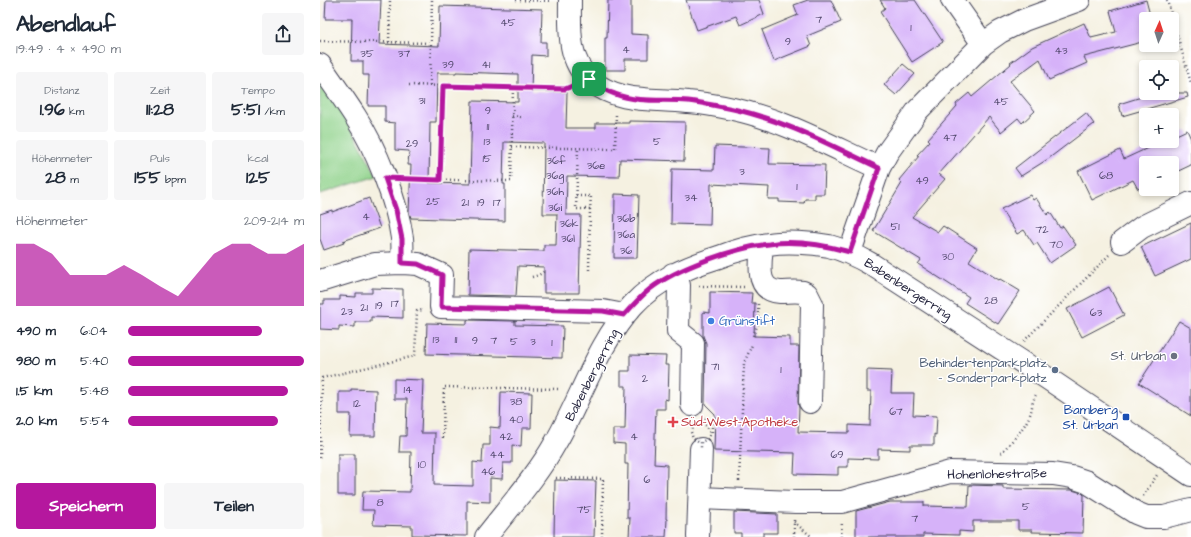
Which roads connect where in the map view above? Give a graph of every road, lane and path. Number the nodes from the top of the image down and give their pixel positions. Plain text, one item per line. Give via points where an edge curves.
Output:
1 (390, 0) edge
2 (432, 0) edge
3 (516, 0) edge
4 (952, 0) edge
5 (1079, 0) edge
6 (1167, 0) edge
7 (570, 1) edge
8 (320, 41) edge
9 (389, 42) junction
10 (431, 43) junction
11 (983, 44) junction
12 (320, 65) edge
13 (589, 79) junction
14 (1191, 83) edge
15 (409, 85) dead end
16 (430, 86) junction
17 (443, 86) junction
18 (513, 88) junction
19 (617, 95) junction
20 (512, 116) junction
21 (522, 117) dead end
22 (512, 147) junction
23 (578, 148) junction
24 (879, 168) junction
25 (385, 178) junction
26 (440, 180) junction
27 (576, 196) junction
28 (1191, 203) edge
29 (590, 209) junction
30 (1122, 242) dead end
31 (762, 245) junction
32 (850, 252) junction
33 (1107, 257) dead end
34 (410, 264) junction
35 (546, 270) dead end
36 (589, 270) dead end
37 (532, 277) dead end
38 (676, 280) junction
39 (320, 281) edge
40 (750, 287) dead end
41 (758, 302) dead end
42 (441, 307) junction
43 (624, 315) junction
44 (1031, 334) dead end
45 (753, 336) dead end
46 (752, 345) dead end
47 (583, 389) junction
48 (1034, 398) dead end
49 (810, 402) dead end
50 (692, 405) joint
51 (443, 438) dead end
52 (700, 446) junction
53 (320, 458) edge
54 (1167, 460) junction
55 (537, 472) junction
56 (979, 473) junction
57 (1191, 475) edge
58 (700, 498) junction
59 (738, 500) junction
60 (1191, 510) edge
61 (1133, 512) junction
62 (794, 522) dead end
63 (486, 537) edge
64 (602, 537) edge
65 (698, 537) edge
66 (812, 537) edge

1 - 9 path
2 - 10 path
3 - 7 path
4 - 11 street
5 - 11 street via 1024,20
6 - 14 path
7 - 13 street via 570,36 574,56
8 - 9 path
9 - 10 path
10 - 16 path
11 - 24 street via 918,110
12 - 25 street via 356,117
13 - 18 path via 565,89
13 - 19 street
15 - 16 path
16 - 17 path
17 - 18 path
17 - 26 path
18 - 20 path
19 - 23 path via 616,149
19 - 24 street via 734,109 797,130
20 - 21 path
20 - 22 path
22 - 23 path
22 - 26 path via 511,181
23 - 27 path
24 - 32 street
25 - 26 path
25 - 34 street
27 - 29 path via 576,209
27 - 29 path via 591,196
28 - 30 street via 1142,227
29 - 36 path
31 - 32 street, Babenbergerring via 806,244 829,246
31 - 38 street, Babenbergerring via 701,263
31 - 49 street via 761,277 764,285 773,291 803,292 812,304
32 - 54 street, Babenbergerring via 1048,378
33 - 44 path
34 - 39 street via 375,264
34 - 42 street via 442,275
35 - 37 path
38 - 40 path
38 - 43 street, Babenbergerring via 650,289
38 - 50 street via 678,332 693,343
41 - 45 path via 758,324
42 - 43 street via 603,311
42 - 53 path via 416,311 416,356 322,378
43 - 47 street, Babenbergerring via 606,341
46 - 59 path via 744,363
47 - 51 path via 444,387
47 - 55 street, Babenbergerring via 557,442
48 - 56 path via 1024,426 1002,452
50 - 52 path via 712,425 712,443
52 - 52 path, bridge via 693,439 691,432 694,426 701,423 707,426 710,433 708,439 701,442
52 - 58 street
54 - 57 street, Babenbergerring
54 - 61 path
55 - 63 street, Babenbergerring
55 - 64 path via 545,478 603,479
56 - 59 street, Hohenlohestraße via 950,472 842,502
56 - 61 street, Hohenlohestraße via 1053,474 1072,477 1087,482
58 - 59 street, Hohenlohestraße
58 - 65 street
60 - 61 street, Hohenlohestraße via 1164,517 1146,517
62 - 66 path

